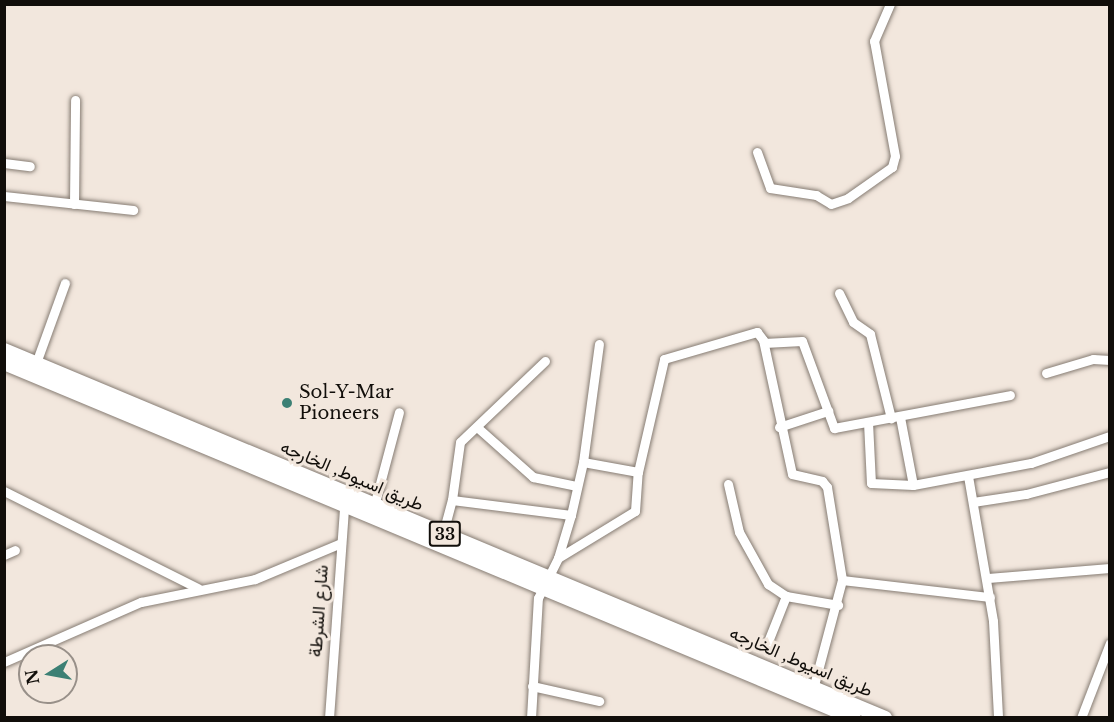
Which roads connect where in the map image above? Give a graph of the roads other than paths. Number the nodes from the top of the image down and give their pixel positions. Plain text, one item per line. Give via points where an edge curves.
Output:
1 (890, 4) edge
2 (75, 99) dead end
3 (757, 152) dead end
4 (4, 163) edge
5 (30, 166) dead end
6 (5, 199) edge
7 (74, 204) junction
8 (133, 210) dead end
9 (65, 283) dead end
10 (839, 293) dead end
11 (764, 343) junction
12 (599, 344) dead end
13 (4, 350) edge
14 (1110, 360) edge
15 (545, 361) dead end
16 (36, 363) junction
17 (6, 368) edge
18 (1046, 373) dead end
19 (1010, 395) dead end
20 (828, 411) junction
21 (399, 412) dead end
22 (896, 417) junction
23 (868, 422) junction
24 (779, 427) junction
25 (478, 428) junction
26 (1110, 436) edge
27 (204, 441) junction
28 (583, 462) junction
29 (638, 472) junction
30 (1110, 472) edge
31 (968, 476) junction
32 (728, 484) dead end
33 (913, 485) junction
34 (577, 486) junction
35 (4, 490) edge
36 (452, 500) junction
37 (973, 502) junction
38 (344, 507) junction
39 (371, 511) junction
40 (571, 514) junction
41 (443, 533) junction
42 (341, 543) junction
43 (15, 550) dead end
44 (4, 555) edge
45 (558, 558) junction
46 (1110, 568) edge
47 (988, 578) junction
48 (544, 580) junction
49 (842, 580) junction
50 (199, 588) junction
51 (786, 596) junction
52 (990, 597) junction
53 (838, 604) junction
54 (1110, 642) edge
55 (767, 644) dead end
56 (4, 662) edge
57 (532, 686) junction
58 (812, 692) junction
59 (599, 701) dead end
60 (329, 717) edge
61 (531, 717) edge
62 (854, 717) edge
63 (885, 717) edge
64 (998, 717) edge
65 (1081, 717) edge

1 - 3 street via 874,41 895,156 892,167 848,198 831,204 816,195 773,190 765,182
2 - 7 street
4 - 5 street
6 - 7 street
7 - 8 street
9 - 16 street
10 - 22 street via 853,322 870,334
11 - 20 street via 801,339
11 - 24 street
11 - 29 street via 760,334 753,332 664,359
12 - 28 street
13 - 16 highway, طريق اسيوط, الخارجه / 33
14 - 18 street via 1093,359
15 - 25 street
16 - 27 highway, طريق اسيوط, الخارجه / 33
17 - 27 highway, طريق اسيوط, الخارجه / 33
19 - 22 street
20 - 23 street via 834,428
20 - 24 street
21 - 39 street
22 - 23 street
22 - 33 street
23 - 33 street via 871,483
24 - 49 street via 793,476 826,484
25 - 34 street via 533,477
25 - 36 street via 458,446
26 - 31 street via 1031,463
27 - 38 highway, طريق اسيوط, الخارجه / 33
27 - 39 highway, طريق اسيوط, الخارجه / 33
28 - 29 street
28 - 34 street
29 - 45 street via 633,514
30 - 37 street via 1026,494
31 - 33 street
31 - 37 street
32 - 51 street via 733,518 759,573
34 - 40 street
35 - 50 street
36 - 40 street
36 - 41 street
37 - 47 street
38 - 39 highway, طريق اسيوط, الخارجه / 33
38 - 42 street, شارع الشرطة
39 - 41 highway, طريق اسيوط, الخارجه / 33
39 - 48 highway, طريق اسيوط, الخارجه / 33
40 - 45 street
41 - 48 highway, طريق اسيوط, الخارجه / 33
42 - 50 street via 265,575
42 - 60 street, شارع الشرطة
43 - 44 street
45 - 48 street
46 - 47 street
47 - 52 street
48 - 57 street
48 - 58 highway, طريق اسيوط, الخارجه / 33
49 - 52 street
49 - 53 street
50 - 56 street via 141,602
51 - 53 street
51 - 55 street
52 - 64 street
53 - 58 street
54 - 65 street
57 - 59 street
57 - 61 street
58 - 62 highway, طريق اسيوط, الخارجه / 33
58 - 63 highway, طريق اسيوط, الخارجه / 33

